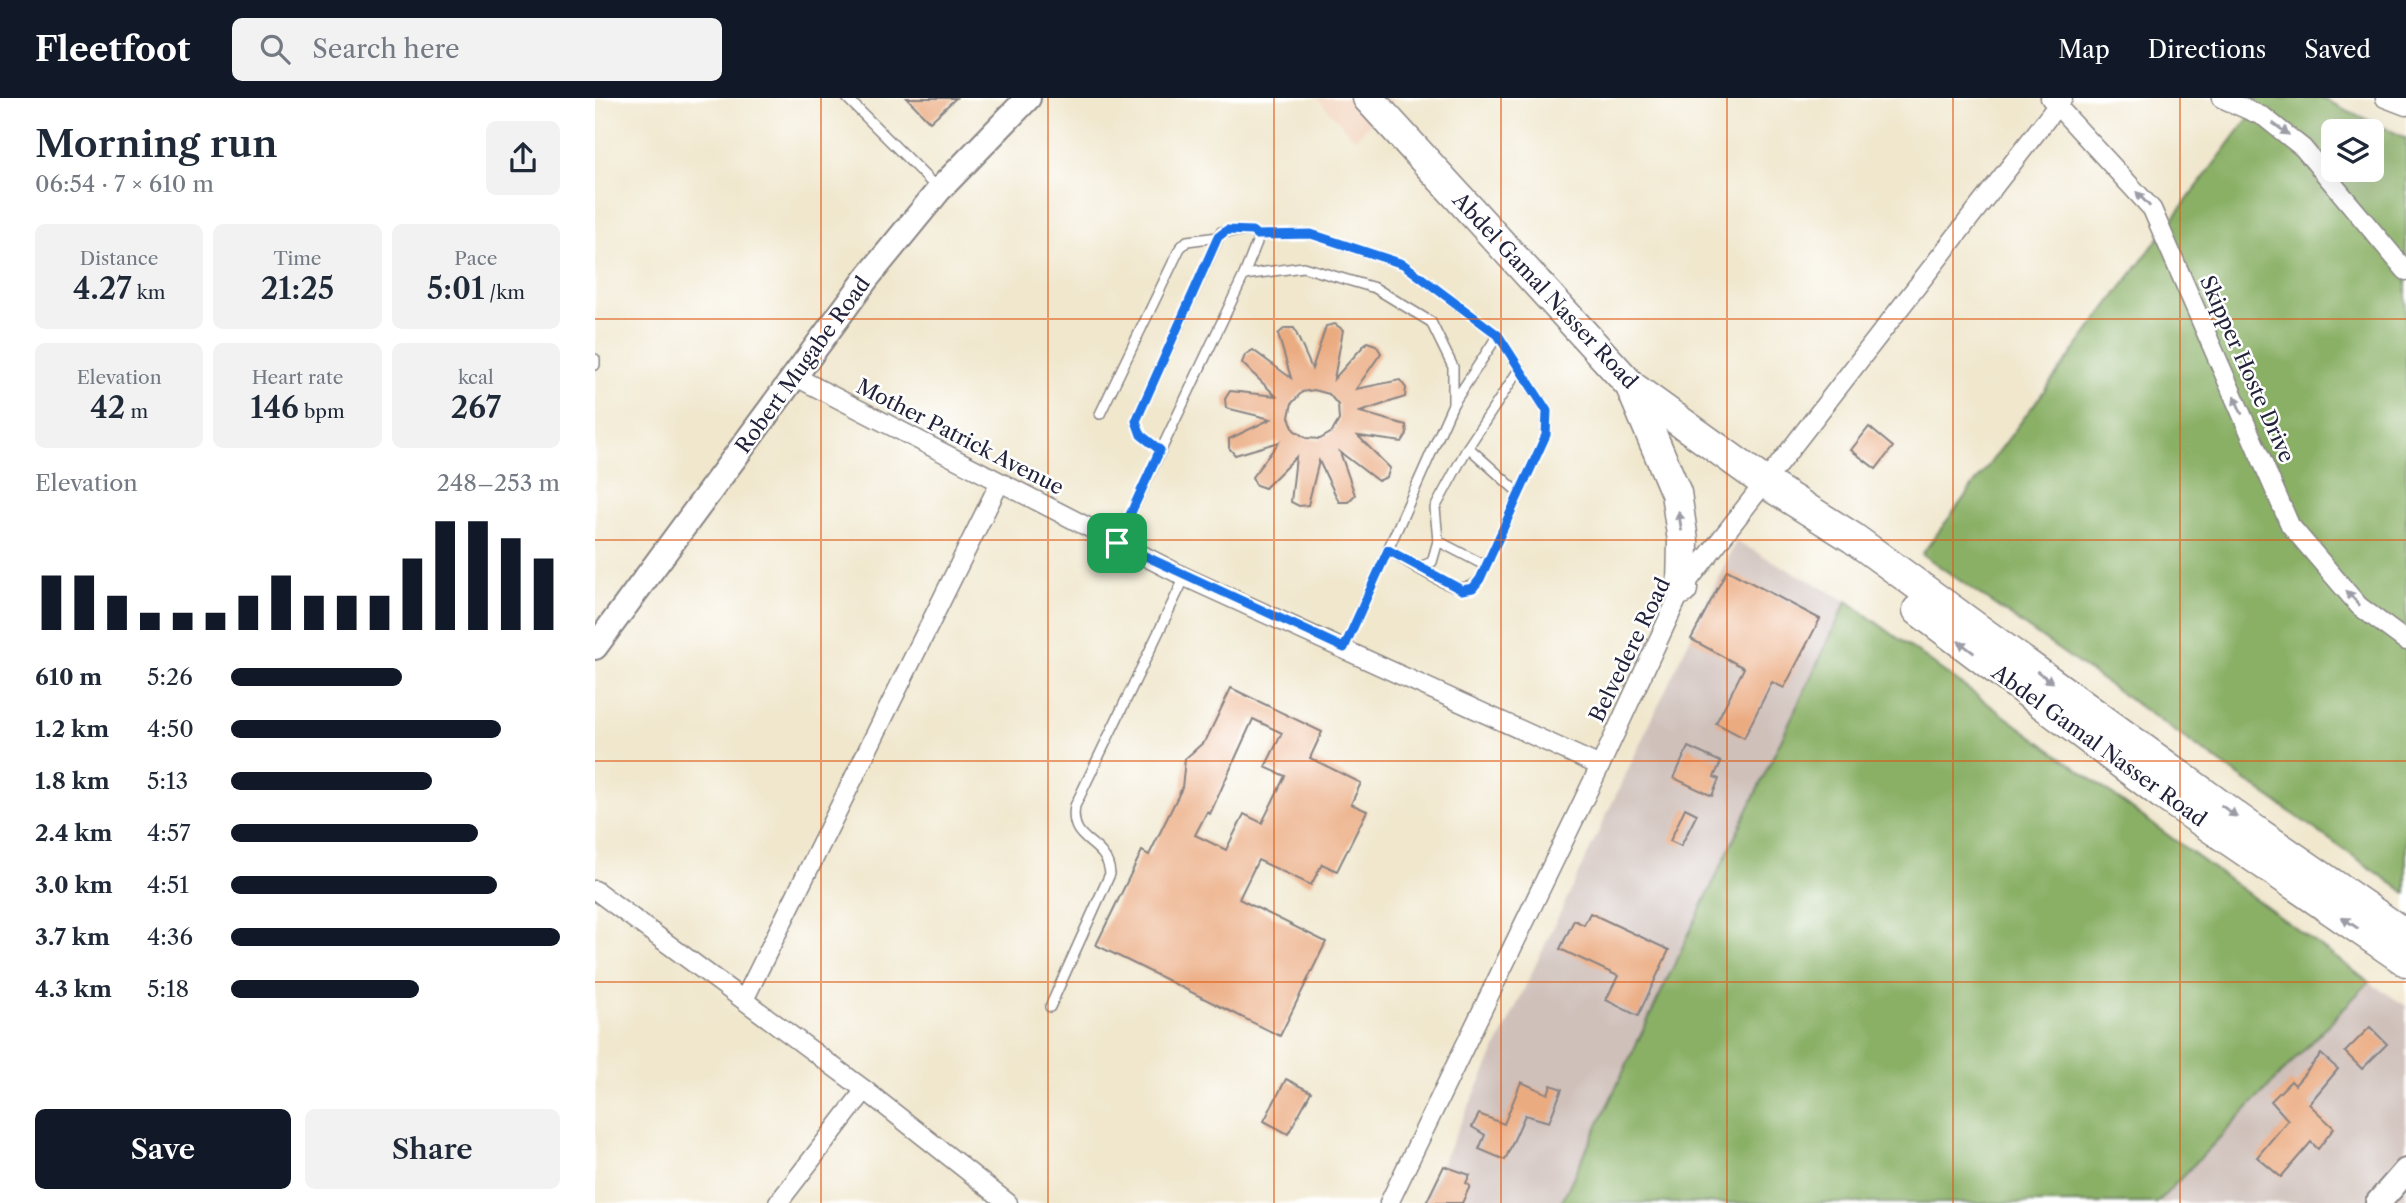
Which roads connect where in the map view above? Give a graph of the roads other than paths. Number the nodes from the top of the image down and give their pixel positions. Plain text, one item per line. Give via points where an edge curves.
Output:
1 (847, 98) edge
2 (1028, 98) edge
3 (1368, 98) edge
4 (2221, 98) edge
5 (2385, 98) edge
6 (2056, 101) edge
7 (2406, 106) edge
8 (939, 190) junction
9 (1257, 235) junction
10 (1218, 237) junction
11 (2406, 271) edge
12 (1244, 275) junction
13 (1498, 335) junction
14 (595, 359) edge
15 (595, 365) edge
16 (1520, 368) junction
17 (794, 376) junction
18 (1632, 387) junction
19 (1453, 404) junction
20 (1100, 414) dead end
21 (1468, 447) junction
22 (1160, 450) junction
23 (1764, 482) junction
24 (999, 484) junction
25 (1519, 493) junction
26 (1808, 512) junction
27 (1438, 541) junction
28 (1117, 543) junction
29 (1388, 550) junction
30 (1486, 566) junction
31 (1417, 568) junction
32 (1185, 577) junction
33 (1682, 589) junction
34 (2406, 641) edge
35 (595, 647) edge
36 (1344, 648) junction
37 (1600, 766) junction
38 (595, 890) edge
39 (2406, 935) edge
40 (2406, 961) edge
41 (744, 1000) junction
42 (1050, 1007) dead end
43 (865, 1090) junction
44 (2406, 1171) edge
45 (778, 1203) edge
46 (1008, 1203) edge
47 (1388, 1203) edge
48 (2378, 1203) edge

1 - 8 lane
2 - 8 main road, Robert Mugabe Road
3 - 18 highway, Abdel Gamal Nasser Road
4 -> 11 street via 2284,130
5 - 7 street
6 - 23 street, Belvedere Road
34 -> 6 street, Skipper Hoste Drive via 2359,606 2290,525 2152,209
8 - 17 main road, Robert Mugabe Road
9 - 10 lane via 1227,230
9 - 12 lane
9 - 13 lane via 1311,234 1403,264
10 - 20 lane via 1188,241 1180,248
10 - 22 lane via 1136,421 1141,435
12 - 19 lane via 1303,267 1375,288 1431,322 1453,367
12 - 22 lane
13 - 16 lane
13 - 19 lane
14 - 15 lane
16 - 21 lane
16 - 25 lane via 1547,411 1546,435
17 - 24 street, Mother Patrick Avenue
17 - 35 main road, Robert Mugabe Road
18 - 23 highway, Abdel Gamal Nasser Road
33 -> 18 highway via 1683,541 1676,493
19 - 29 lane
21 - 25 lane
21 - 27 lane via 1435,508
22 - 28 lane
23 - 26 highway, Abdel Gamal Nasser Road
23 - 33 street, Belvedere Road
24 - 28 street, Mother Patrick Avenue
24 - 41 street
25 - 30 lane
26 -> 39 highway, Abdel Gamal Nasser Road via 1853,538
40 -> 26 highway, Abdel Gamal Nasser Road via 2173,802 1952,637 1845,552
27 - 30 lane
27 - 31 lane via 1432,562
28 - 32 street, Mother Patrick Avenue
29 - 31 lane
29 - 36 lane
30 - 31 lane via 1473,588 1462,590
32 - 36 street, Mother Patrick Avenue
32 - 42 lane via 1075,806 1072,820 1076,831 1103,853 1110,874
33 - 37 street, Belvedere Road
36 - 37 street, Mother Patrick Avenue
37 - 47 street, Belvedere Road
38 - 41 street
41 - 43 street
43 - 45 street
43 - 46 street
44 - 48 main road

